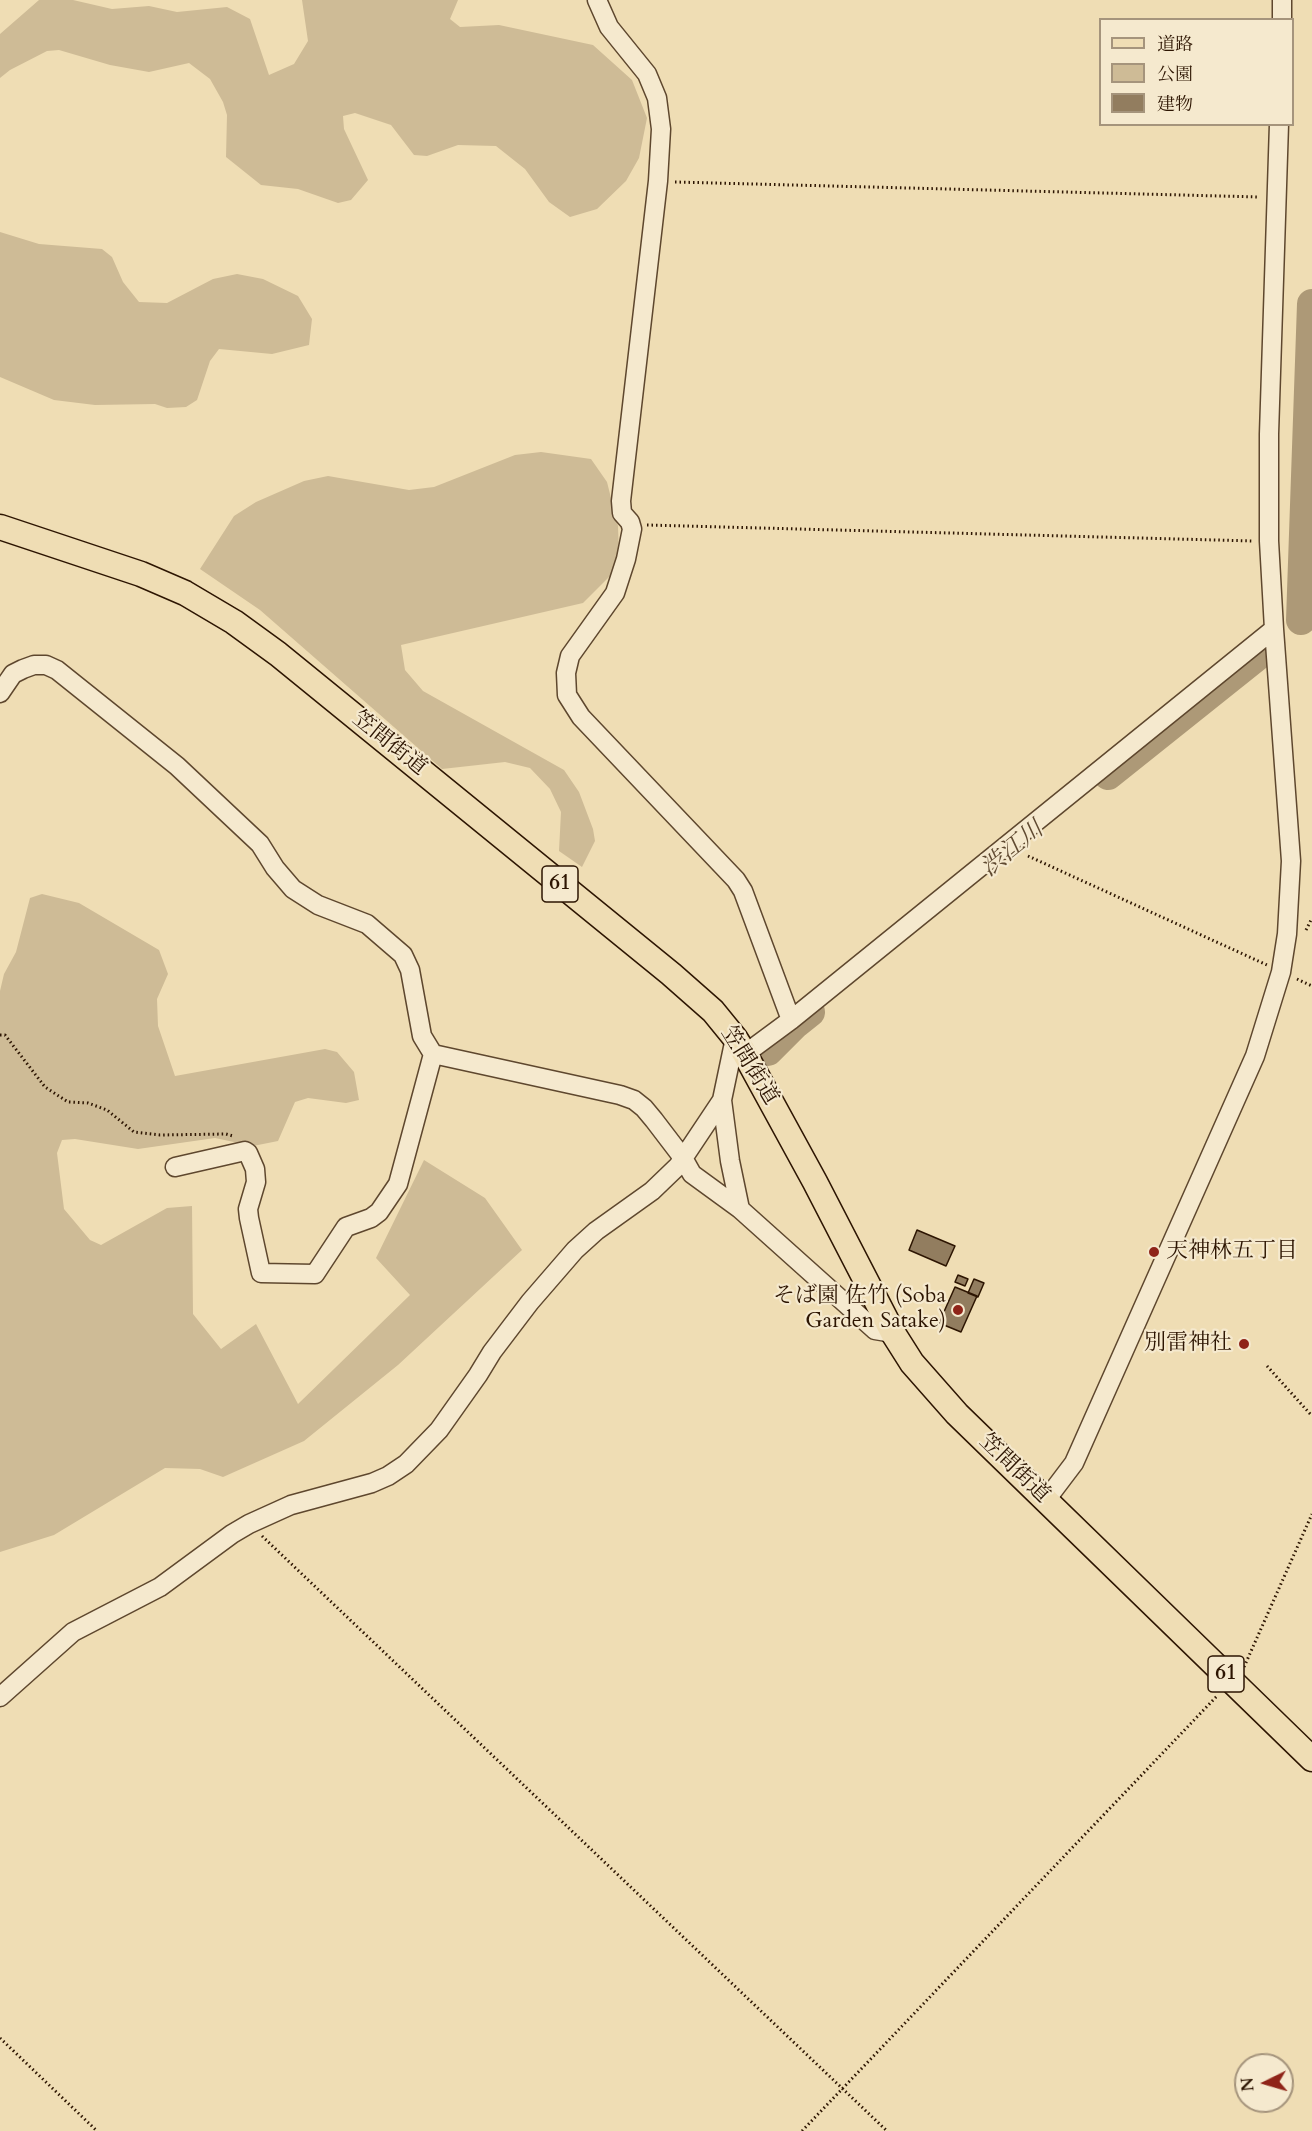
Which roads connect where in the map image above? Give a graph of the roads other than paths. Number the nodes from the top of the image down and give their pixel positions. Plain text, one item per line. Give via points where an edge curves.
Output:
1 (597, 0) edge
2 (1282, 0) edge
3 (1282, 18) edge
4 (1279, 126) edge
5 (0, 526) edge
6 (1274, 629) junction
7 (0, 693) edge
8 (791, 1020) junction
9 (740, 1046) junction
10 (433, 1054) junction
11 (722, 1100) junction
12 (683, 1158) junction
13 (175, 1167) dead end
14 (740, 1209) junction
15 (893, 1333) junction
16 (1046, 1500) junction
17 (0, 1697) edge
18 (1312, 1758) edge

1 - 8 street via 604,20 647,75 657,98 661,129 621,501 622,513 631,524 626,559 615,593 570,656 567,695 581,717 736,880 753,914
2 - 3 street
4 - 6 street via 1269,434
5 - 9 main road, 笠間街道 / 61 via 141,574 185,593 234,622 671,974 713,1011
6 - 8 street
6 - 16 street via 1291,861 1281,972 1255,1056 1074,1463
7 - 10 street via 13,674 23,669 34,665 57,670 177,766 261,844 293,889 367,924 386,939 403,955 410,969 422,1035
8 - 9 street
9 - 11 street
9 - 15 main road, 笠間街道 / 61
10 - 12 street via 634,1100
10 - 13 street via 398,1184 379,1212 346,1227 315,1274 261,1273 248,1209 256,1182 248,1153
11 - 12 street
11 - 14 street
12 - 14 street via 692,1174
12 - 17 street via 652,1191 575,1250 492,1352 439,1430 405,1464 372,1483 291,1505 232,1533 160,1587 73,1632
14 - 15 street via 874,1330
15 - 16 main road, 笠間街道 / 61 via 931,1386
16 - 18 main road, 笠間街道 / 61

